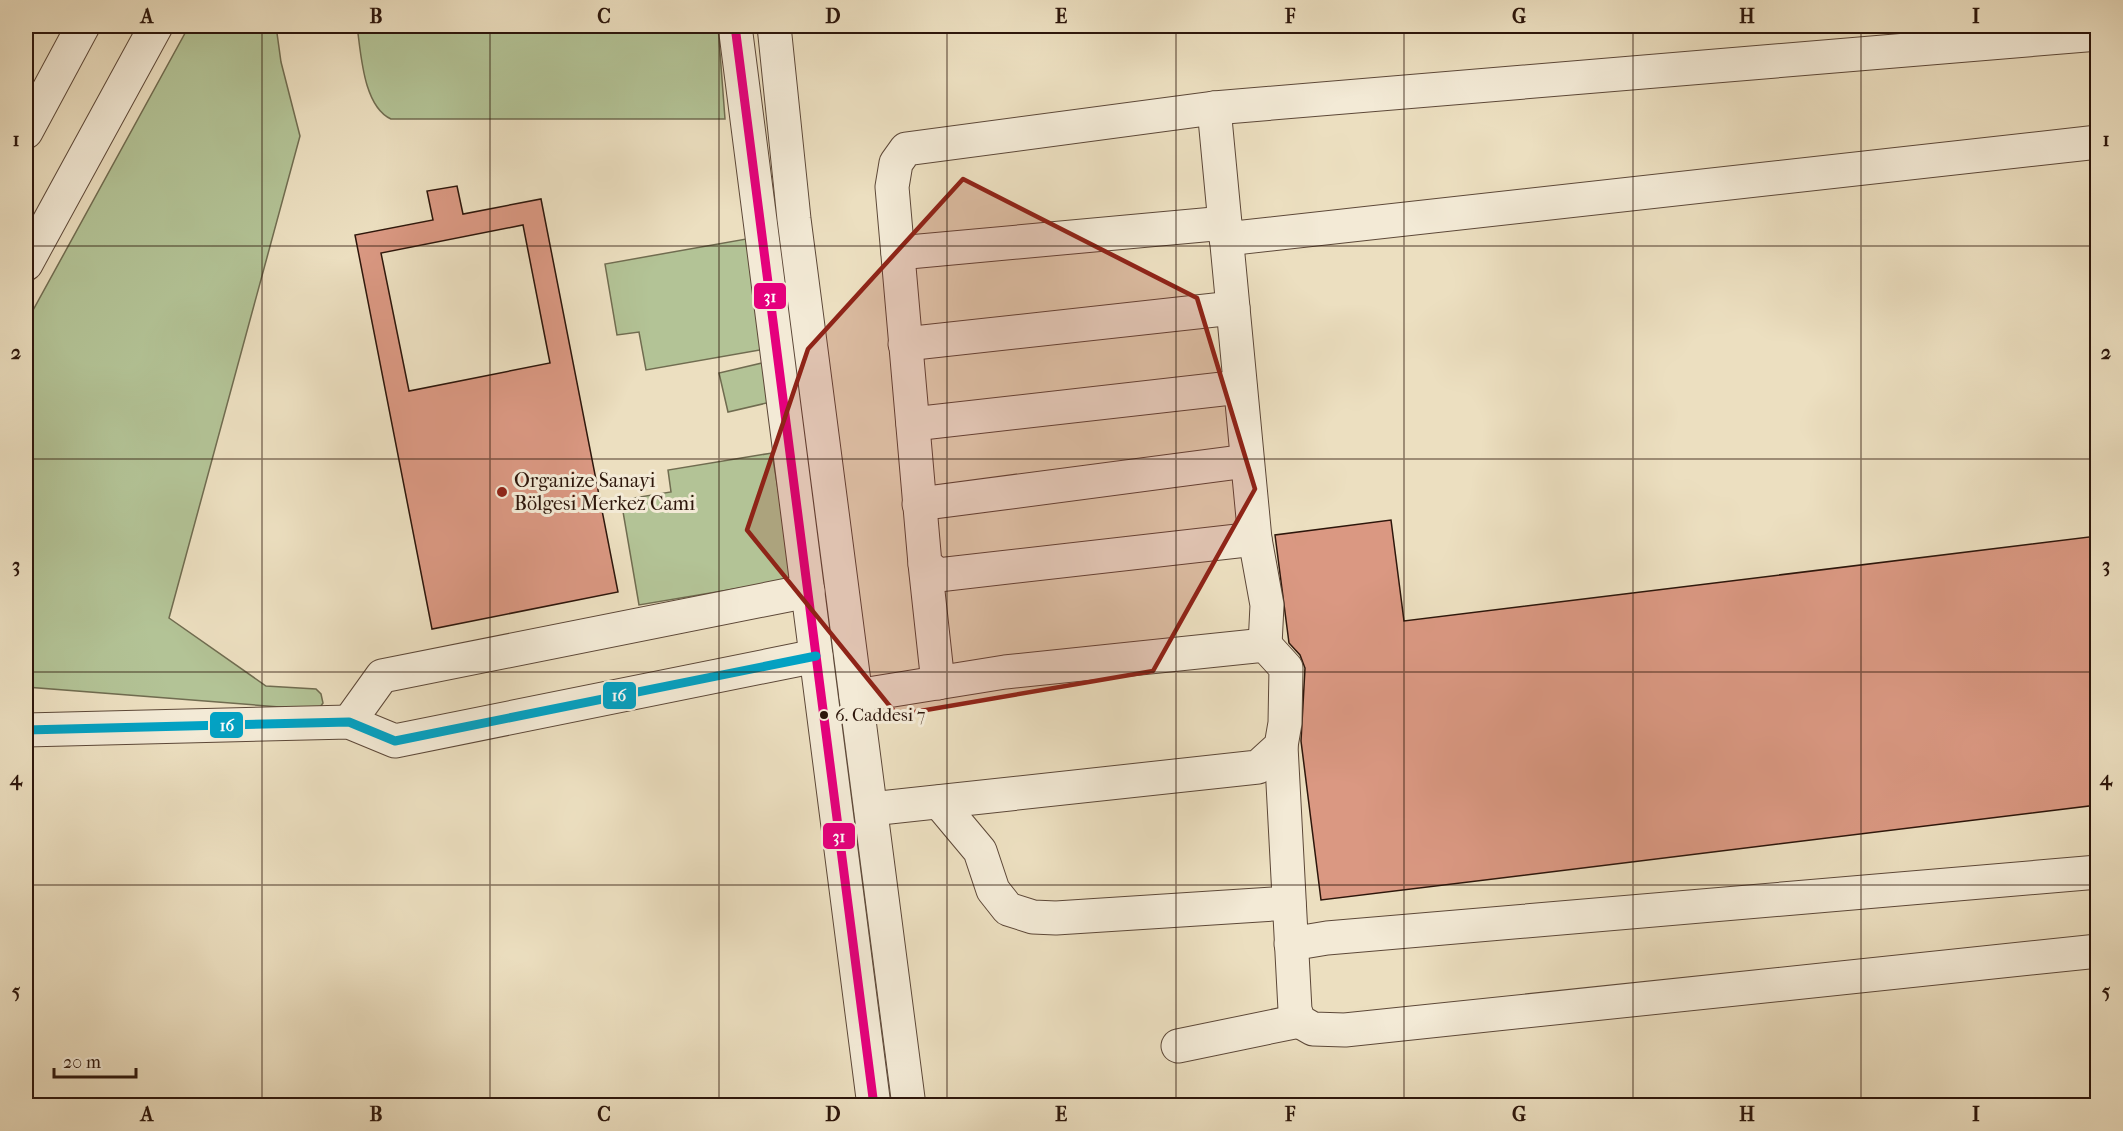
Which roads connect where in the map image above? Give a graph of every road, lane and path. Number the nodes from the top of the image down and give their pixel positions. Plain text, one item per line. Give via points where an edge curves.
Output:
1 (83, 26) edge
2 (156, 26) edge
3 (735, 26) edge
4 (774, 26) edge
5 (2097, 34) edge
6 (1214, 108) junction
7 (26, 132) edge
8 (2097, 142) edge
9 (1226, 231) junction
10 (898, 253) junction
11 (26, 264) edge
12 (1233, 308) junction
13 (905, 344) junction
14 (1240, 387) junction
15 (913, 424) junction
16 (1247, 461) junction
17 (919, 504) junction
18 (1254, 539) junction
19 (925, 564) junction
20 (808, 591) junction
21 (1265, 645) junction
22 (816, 656) junction
23 (938, 683) junction
24 (856, 696) junction
25 (349, 722) junction
26 (26, 730) edge
27 (1281, 746) junction
28 (939, 802) junction
29 (871, 809) junction
30 (2097, 872) edge
31 (1289, 903) junction
32 (1291, 944) junction
33 (2097, 951) edge
34 (1299, 1022) junction
35 (1178, 1046) dead end
36 (874, 1106) edge
37 (909, 1106) edge

1 - 7 street
2 - 11 street
3 - 20 street
4 - 24 street via 794,219
5 - 6 street
6 - 9 street
6 - 10 street via 906,149 896,163 892,188
8 - 9 street
9 - 10 street
9 - 12 street
10 - 13 street
12 - 13 street
12 - 14 street
13 - 15 street
14 - 15 street
14 - 16 street
15 - 17 street
16 - 17 street
16 - 18 street
17 - 19 street
18 - 19 street via 939,575
18 - 21 street via 1268,605
19 - 23 street
20 - 22 street
20 - 25 street via 382,676
21 - 23 street via 1005,672
21 - 27 street via 1286,668
22 - 25 street via 395,741
22 - 36 street
23 - 24 street
24 - 29 street
25 - 26 street
27 - 28 street via 1258,767
27 - 31 street
28 - 29 street
28 - 31 street via 980,851 993,890 1008,909 1034,917
29 - 37 street
30 - 32 street
31 - 32 street
32 - 34 street
33 - 34 street via 1345,1030 1313,1029
34 - 35 street

